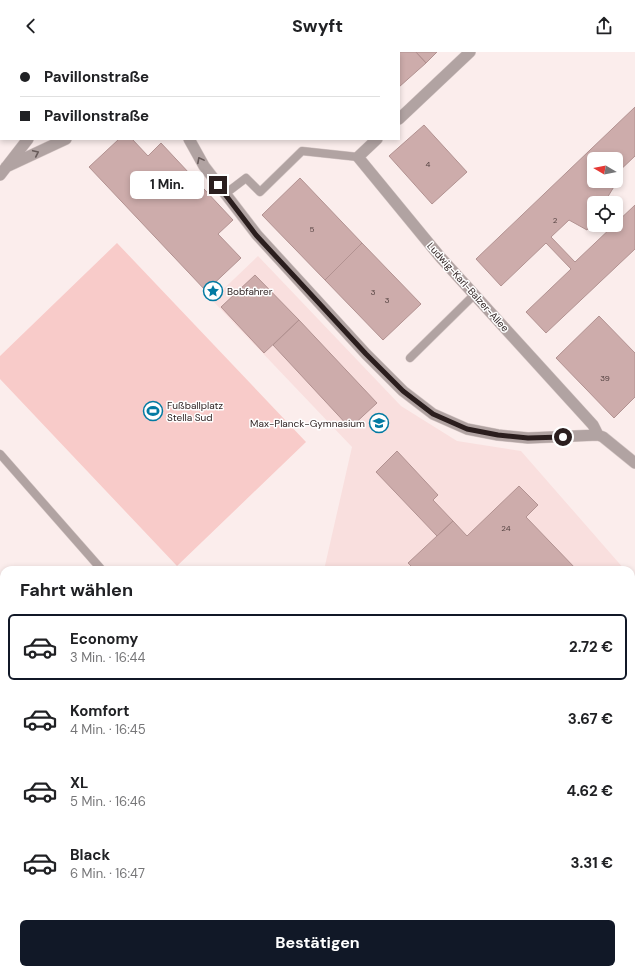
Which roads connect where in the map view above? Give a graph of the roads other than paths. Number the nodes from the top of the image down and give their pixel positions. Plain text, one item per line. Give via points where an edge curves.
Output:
1 (470, 52) edge
2 (400, 118) edge
3 (27, 140) edge
4 (64, 140) edge
5 (190, 140) edge
6 (376, 140) edge
7 (358, 157) junction
8 (3, 171) edge
9 (225, 194) junction
10 (475, 294) junction
11 (410, 358) dead end
12 (598, 435) junction
13 (0, 454) edge
14 (635, 463) edge
15 (98, 566) edge

1 - 2 street
3 - 8 street
8 -> 4 street
9 -> 5 street via 204,166
6 - 7 street
7 - 9 lane via 302,151 260,192 246,178
7 - 10 street, Ludwig-Karl-Balzer-Allee via 441,258
9 - 12 street via 256,235 366,354 403,391 433,414 467,429 498,435 528,438
10 - 11 lane
10 - 12 street, Ludwig-Karl-Balzer-Allee via 593,425
12 - 14 street
13 - 15 lane

